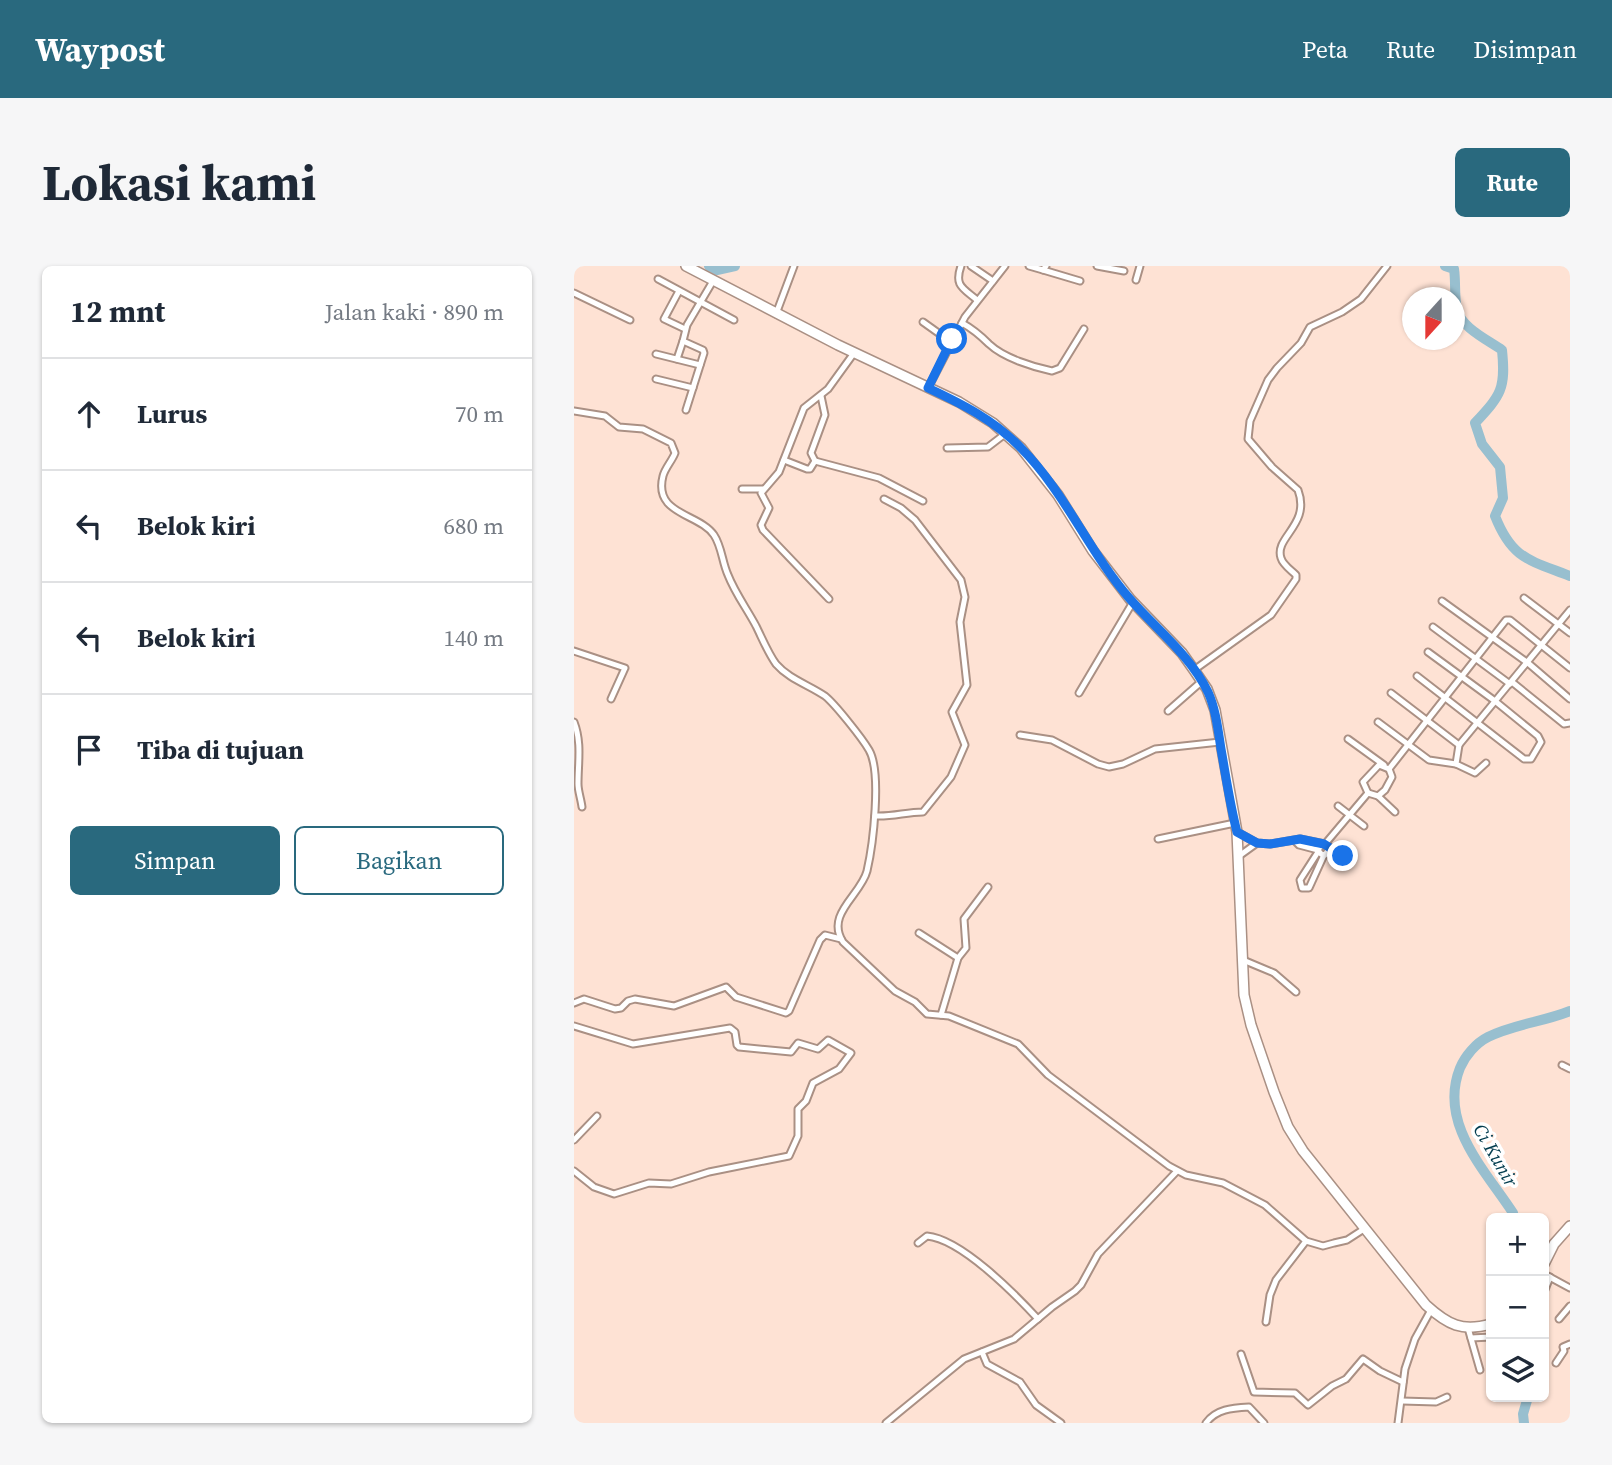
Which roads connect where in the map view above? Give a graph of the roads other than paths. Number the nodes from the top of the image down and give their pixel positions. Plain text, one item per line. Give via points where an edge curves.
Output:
1 (686, 266) edge
2 (794, 266) edge
3 (961, 266) edge
4 (971, 266) edge
5 (1005, 266) edge
6 (1028, 266) edge
7 (1097, 266) edge
8 (1140, 266) edge
9 (1387, 266) edge
10 (1044, 268) edge
11 (1124, 271) dead end
12 (658, 279) dead end
13 (1136, 280) dead end
14 (713, 281) junction
15 (993, 281) junction
16 (1080, 281) dead end
17 (679, 290) junction
18 (574, 293) edge
19 (978, 300) junction
20 (700, 301) junction
21 (776, 314) junction
22 (631, 320) dead end
23 (734, 320) dead end
24 (923, 322) dead end
25 (962, 323) junction
26 (685, 329) junction
27 (1084, 330) dead end
28 (683, 341) junction
29 (951, 342) junction
30 (854, 353) junction
31 (656, 354) dead end
32 (677, 359) junction
33 (700, 365) junction
34 (656, 379) dead end
35 (693, 388) junction
36 (928, 388) junction
37 (821, 396) junction
38 (686, 410) dead end
39 (574, 411) edge
40 (1005, 434) junction
41 (947, 448) dead end
42 (784, 460) junction
43 (815, 461) junction
44 (742, 489) dead end
45 (763, 489) junction
46 (884, 499) dead end
47 (923, 501) dead end
48 (1524, 598) dead end
49 (829, 599) dead end
50 (1442, 601) dead end
51 (1133, 602) junction
52 (1570, 610) edge
53 (1558, 624) junction
54 (1433, 627) dead end
55 (1570, 633) edge
56 (1494, 634) junction
57 (1542, 645) junction
58 (574, 651) edge
59 (1428, 653) dead end
60 (1475, 659) junction
61 (1528, 663) junction
62 (1570, 667) edge
63 (1194, 670) junction
64 (1417, 676) dead end
65 (1461, 677) junction
66 (1201, 682) junction
67 (1511, 683) junction
68 (1079, 693) dead end
69 (1391, 693) dead end
70 (1446, 696) junction
71 (611, 698) dead end
72 (1570, 699) edge
73 (1495, 701) junction
74 (1168, 711) dead end
75 (1427, 721) junction
76 (574, 722) edge
77 (1378, 722) dead end
78 (1479, 722) junction
79 (1570, 723) edge
80 (1020, 735) dead end
81 (1348, 739) dead end
82 (1220, 742) junction
83 (1407, 745) junction
84 (1459, 745) junction
85 (1486, 763) dead end
86 (1456, 764) junction
87 (1386, 767) junction
88 (1368, 793) junction
89 (1378, 796) junction
90 (1338, 806) dead end
91 (582, 807) dead end
92 (1395, 812) dead end
93 (1350, 815) junction
94 (875, 816) junction
95 (1364, 827) dead end
96 (1236, 828) junction
97 (1158, 839) dead end
98 (1295, 841) junction
99 (1257, 843) junction
100 (1325, 845) junction
101 (1322, 853) junction
102 (1239, 856) junction
103 (988, 887) dead end
104 (919, 933) dead end
105 (841, 939) junction
106 (958, 958) junction
107 (1243, 960) junction
108 (1296, 992) dead end
109 (574, 1003) edge
110 (941, 1015) junction
111 (574, 1026) edge
112 (1562, 1065) dead end
113 (1570, 1069) edge
114 (597, 1116) dead end
115 (574, 1140) edge
116 (574, 1171) edge
117 (1177, 1171) junction
118 (1570, 1226) edge
119 (1364, 1229) junction
120 (1306, 1241) junction
121 (918, 1243) dead end
122 (1549, 1254) edge
123 (1549, 1276) edge
124 (1570, 1287) edge
125 (1570, 1306) edge
126 (1431, 1310) junction
127 (1038, 1319) junction
128 (1559, 1319) dead end
129 (1266, 1322) dead end
130 (1486, 1326) edge
131 (1471, 1331) junction
132 (1486, 1338) edge
133 (1570, 1345) edge
134 (982, 1352) junction
135 (1241, 1354) dead end
136 (1556, 1363) dead end
137 (1480, 1370) dead end
138 (1402, 1382) junction
139 (1254, 1392) junction
140 (1447, 1397) dead end
141 (1402, 1401) junction
142 (1251, 1408) junction
143 (887, 1423) edge
144 (1061, 1423) edge
145 (1206, 1423) edge
146 (1264, 1423) edge
147 (1398, 1423) edge

1 - 14 main road
2 - 21 street
3 - 19 street via 959,285
4 - 15 street
5 - 15 street
6 - 10 street
7 - 11 street
8 - 13 street
9 - 63 street via 1361,299 1310,327 1301,344 1268,380 1250,421 1248,439 1300,496 1299,520 1280,552 1296,575 1295,582 1271,615
10 - 16 street
12 - 17 street
14 - 20 street
14 - 21 main road
15 - 19 street
17 - 20 street
17 - 26 street via 664,319
18 - 22 street
19 - 25 street
20 - 23 street
20 - 26 street
21 - 30 main road
24 - 29 street
25 - 27 street via 1007,354 1052,371 1060,368
25 - 29 street
26 - 28 street
28 - 32 street
28 - 33 street via 703,350
29 - 36 street
30 - 36 main road
30 - 37 street
31 - 32 street
32 - 33 street
33 - 35 street
34 - 35 street
35 - 38 street
36 - 40 main road via 976,411
37 - 42 street via 804,408
37 - 43 street via 825,415 811,453
39 - 94 street via 605,416 619,427 643,429 671,443 675,453 663,476 664,499 715,536 727,573 776,663 827,698 868,748 876,791
40 - 41 street via 988,447
40 - 51 main road via 1021,447 1058,495
42 - 43 street via 810,469
42 - 45 street
43 - 47 street via 879,478
44 - 45 street
45 - 49 street via 769,509 763,530
46 - 94 street via 915,520 960,578 965,597 960,622 967,679 952,712 965,746 951,777 923,812
48 - 53 street
50 - 56 street
51 - 63 main road
51 - 68 street
52 - 53 street
53 - 55 street
53 - 57 street
54 - 60 street
56 - 57 street via 1509,620
56 - 60 street
56 - 61 street
57 - 61 street
57 - 62 street
58 - 71 street via 625,667
59 - 65 street
60 - 65 street
60 - 67 street
61 - 67 street
61 - 72 street
63 - 66 main road
64 - 70 street
65 - 70 street
65 - 73 street
66 - 74 street
66 - 82 main road via 1215,710
67 - 73 street
67 - 79 street via 1564,724
69 - 75 street
70 - 75 street
70 - 78 street
73 - 78 street
73 - 78 street via 1540,738 1531,760
75 - 83 street
75 - 84 street
76 - 91 street
77 - 83 street
78 - 84 street
80 - 82 street via 1056,741 1109,767 1151,750
81 - 87 street
82 - 96 main road
83 - 86 street via 1433,761
83 - 87 street
84 - 86 street
85 - 86 street via 1475,773
87 - 88 street via 1376,767 1363,782
87 - 89 street via 1392,777
88 - 89 street
88 - 93 street
89 - 92 street
90 - 93 street
93 - 95 street
93 - 100 street
94 - 105 street via 866,874 843,909
96 - 97 street
96 - 99 street
96 - 102 main road
98 - 99 street
98 - 100 street
98 - 101 street
99 - 102 street
100 - 101 street
100 - 101 street
100 - 101 street via 1343,856 1340,860
101 - 101 street via 1310,888 1302,888 1300,880
102 - 107 main road
103 - 106 street via 966,913 966,948
104 - 106 street
105 - 109 street via 827,935 820,940 786,1013 736,997 726,986 673,1007 635,999 615,1009 584,999
105 - 110 street via 924,1012
106 - 110 street
107 - 108 street via 1274,973
107 - 119 main road via 1251,1026 1288,1127
110 - 117 street via 1021,1046 1048,1075
111 - 116 street via 633,1044 730,1028 735,1030 739,1047 791,1052 798,1043 818,1049 828,1040 851,1053 839,1069 813,1083 798,1109 798,1136 789,1156 614,1194 594,1187
112 - 113 street
114 - 115 street
117 - 120 street via 1223,1183 1265,1205
117 - 127 street via 1098,1254 1078,1289
118 - 122 main road
119 - 120 street via 1347,1240 1323,1246
119 - 126 main road
120 - 129 street via 1276,1280
121 - 127 street via 934,1237 960,1249
123 - 124 street
125 - 128 street
126 - 131 main road
126 - 138 street via 1415,1339
127 - 134 street via 1014,1339
130 - 131 main road
131 - 132 street
131 - 137 street
133 - 136 street via 1563,1347
134 - 143 street via 964,1359
134 - 144 street via 987,1364 1020,1382 1036,1405
135 - 139 street
138 - 139 street via 1364,1359 1346,1379 1309,1405 1295,1394
138 - 141 street
139 - 142 street
140 - 141 street via 1436,1402
141 - 147 street
142 - 145 street via 1226,1409
142 - 146 street

